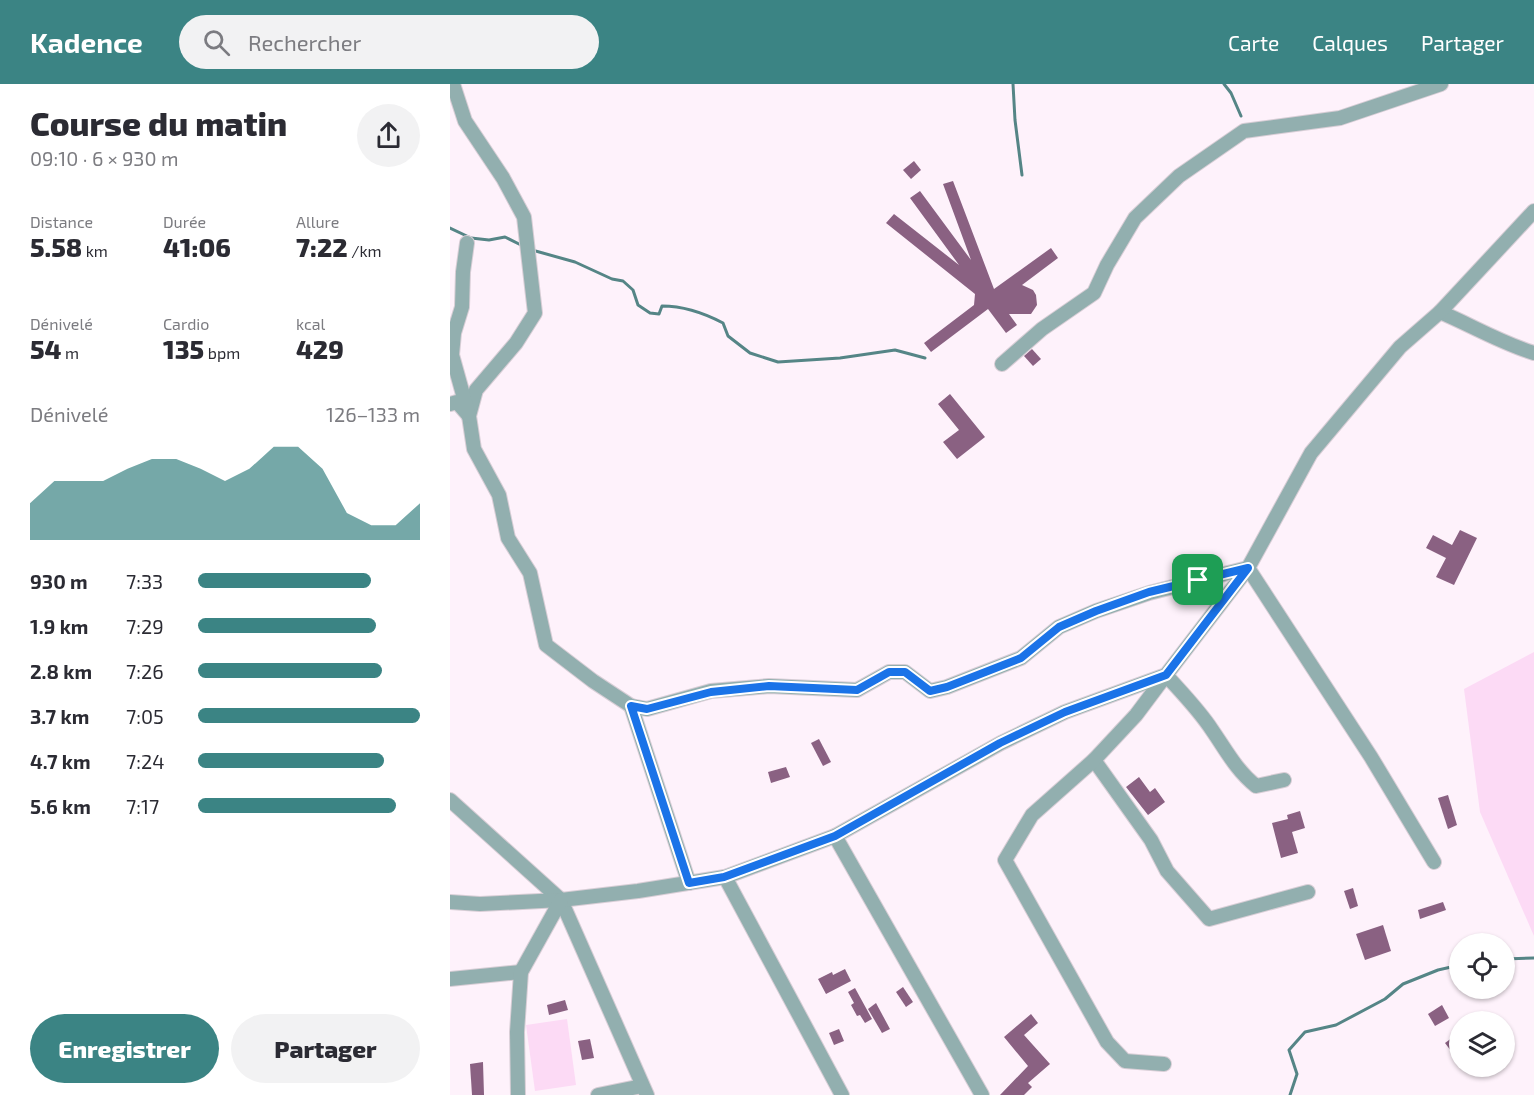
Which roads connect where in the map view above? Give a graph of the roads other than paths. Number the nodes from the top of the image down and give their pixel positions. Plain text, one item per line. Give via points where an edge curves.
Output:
1 (453, 84) edge
2 (1441, 84) edge
3 (1534, 211) edge
4 (467, 243) dead end
5 (1440, 312) junction
6 (1534, 352) edge
7 (451, 355) edge
8 (1002, 364) dead end
9 (450, 404) edge
10 (469, 416) junction
11 (1248, 568) junction
12 (1166, 675) junction
13 (631, 706) junction
14 (1094, 760) junction
15 (1284, 780) dead end
16 (450, 800) edge
17 (835, 836) junction
18 (1434, 862) dead end
19 (724, 877) junction
20 (689, 883) junction
21 (1308, 892) dead end
22 (561, 900) junction
23 (450, 902) edge
24 (521, 972) junction
25 (450, 979) edge
26 (1164, 1064) dead end
27 (645, 1091) edge
28 (518, 1095) edge
29 (598, 1095) edge
30 (842, 1095) edge
31 (982, 1095) edge

1 - 10 street via 465,121 524,217 535,313 516,344 476,390
2 - 8 street via 1340,118 1244,131 1179,176 1135,218 1094,293 1042,329
3 - 5 street
4 - 7 street via 462,307
5 - 6 street
5 - 11 street via 1400,346 1311,453
7 - 10 street
9 - 10 street via 457,402
10 - 13 street via 474,449 498,495 508,538 530,573 546,645
11 - 12 street
11 - 13 street via 1149,592 1096,611 1059,627 1021,658 930,691 905,672 889,672 857,690 769,686 711,692 647,709
11 - 18 street
12 - 14 street
12 - 15 street via 1250,782 1256,786
12 - 17 street via 1065,712 1000,743
13 - 20 street
14 - 21 street via 1151,840 1167,871 1209,919
14 - 26 street via 1032,815 1005,860 1107,1042 1125,1061
16 - 22 street
17 - 19 street
17 - 31 street
19 - 20 street
19 - 30 street
20 - 22 street
22 - 23 street
22 - 24 street
22 - 27 street
24 - 25 street
24 - 28 street
27 - 29 street

